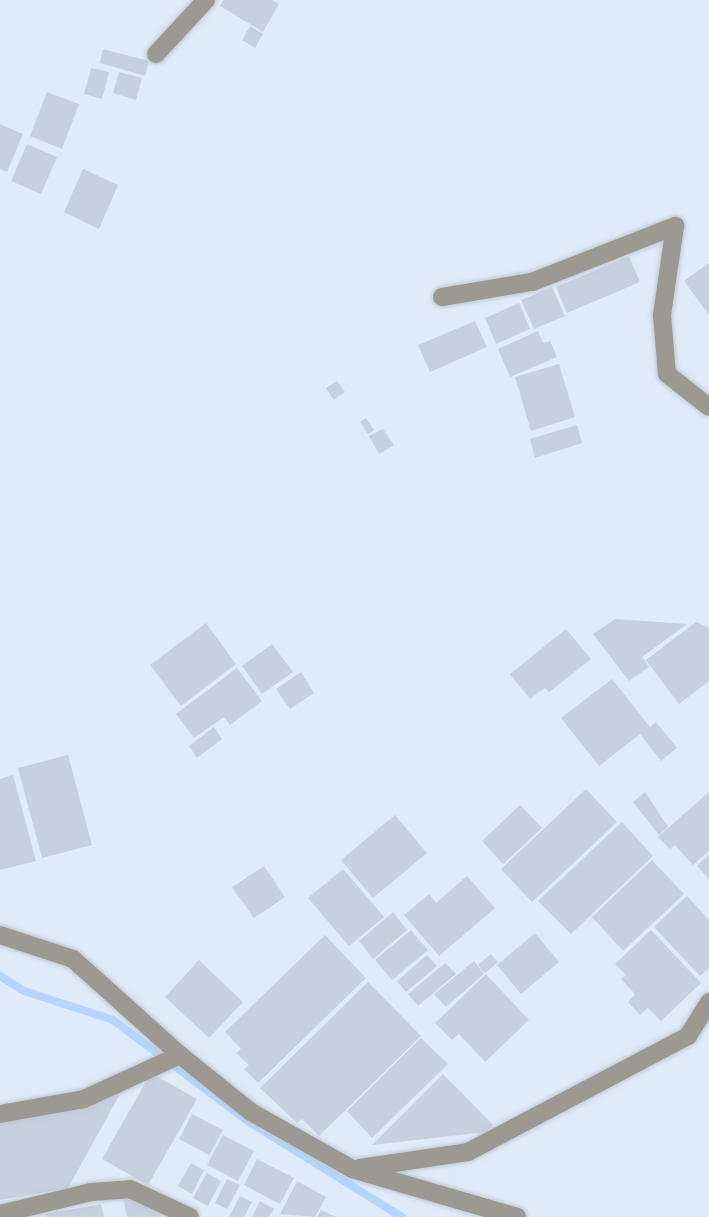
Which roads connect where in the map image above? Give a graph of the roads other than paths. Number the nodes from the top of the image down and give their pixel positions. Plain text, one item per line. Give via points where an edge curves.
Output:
1 (206, 0) edge
2 (156, 54) dead end
3 (442, 297) dead end
4 (709, 407) edge
5 (0, 935) edge
6 (709, 1002) edge
7 (180, 1055) junction
8 (0, 1114) edge
9 (352, 1169) junction
10 (33, 1213) edge
11 (0, 1214) edge
12 (190, 1217) edge
13 (517, 1217) edge

1 - 2 street
3 - 4 street via 532,282 675,226 662,315 667,374
5 - 7 street via 73,958
6 - 9 street via 688,1036 468,1152
7 - 8 street via 84,1099
7 - 9 street via 250,1112
9 - 13 street
10 - 11 street
10 - 12 street via 91,1192 130,1189

